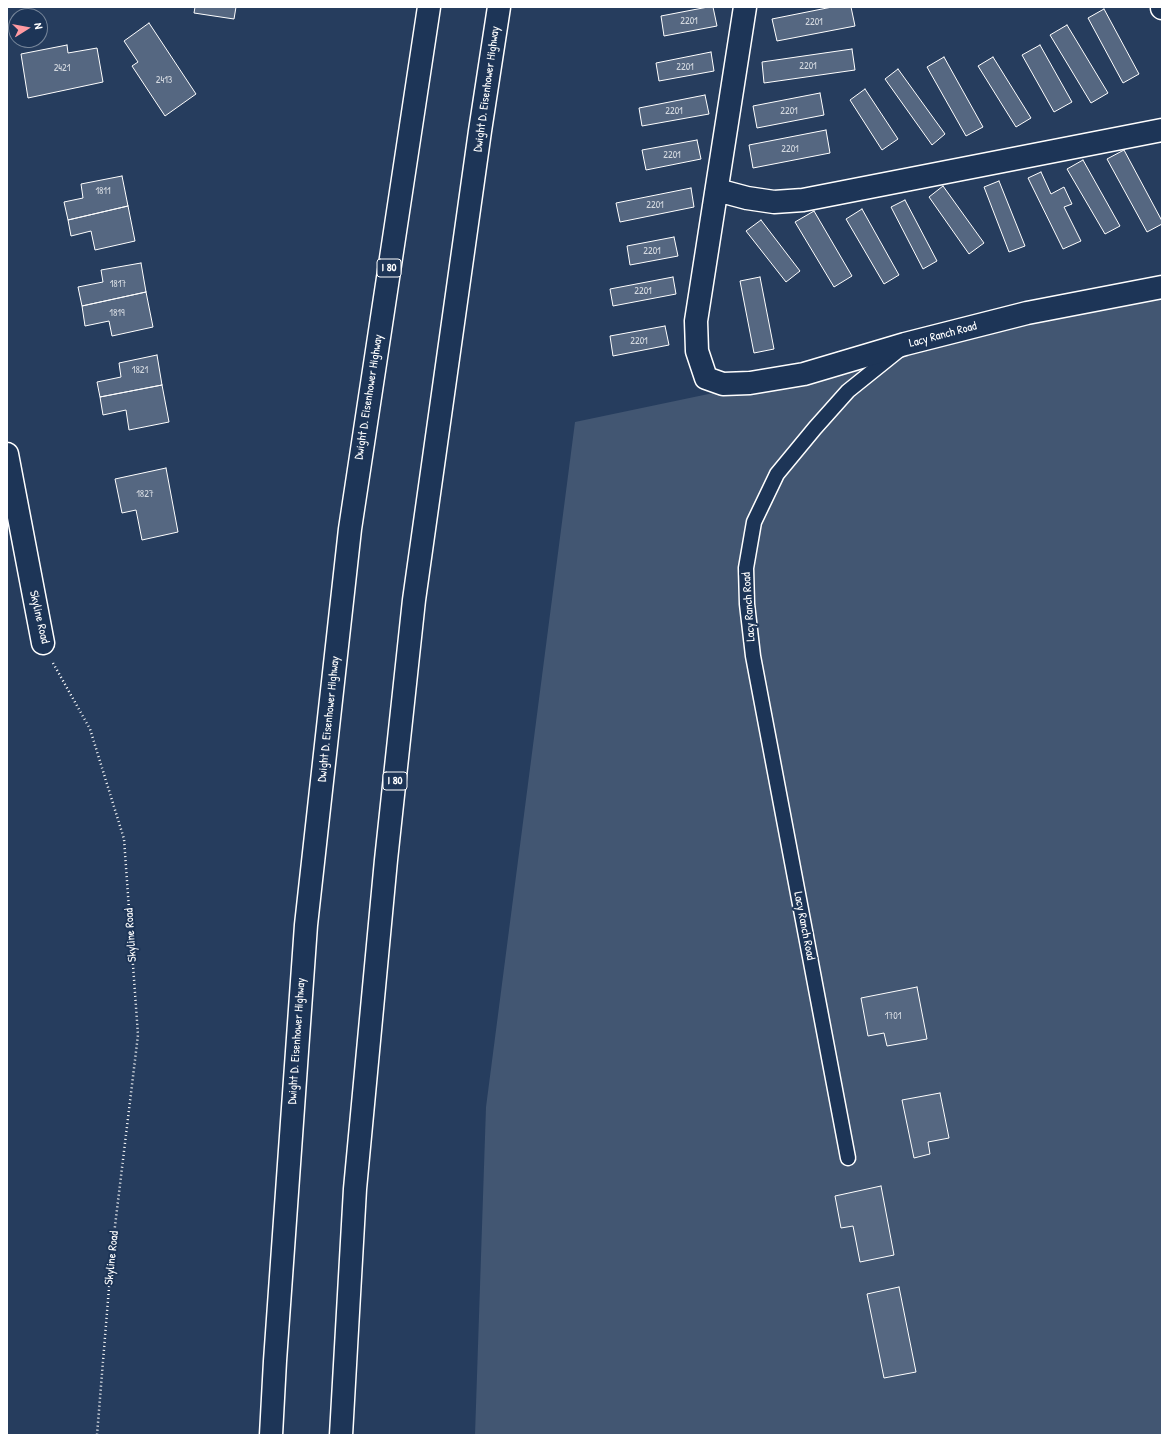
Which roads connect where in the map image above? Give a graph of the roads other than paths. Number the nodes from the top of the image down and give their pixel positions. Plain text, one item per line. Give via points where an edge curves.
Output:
1 (428, 7) edge
2 (499, 7) edge
3 (745, 7) edge
4 (1162, 130) edge
5 (717, 190) junction
6 (1162, 287) edge
7 (905, 344) junction
8 (7, 454) edge
9 (43, 643) road end
10 (848, 1158) dead end
11 (271, 1435) edge
12 (341, 1435) edge

1 - 11 main road, Dwight D. Eisenhower Highway / I 80 via 350,529 310,885 304,940
2 - 12 main road, Dwight D. Eisenhower Highway / I 80 via 414,608 386,860 355,1188
3 - 5 main road
4 - 5 main road via 803,200 774,202
5 - 7 main road via 696,321 697,351 706,378 723,384 750,383 804,374
6 - 7 main road, Lacy Ranch Road via 1027,314
7 - 10 lane, Lacy Ranch Road via 848,391 778,474 754,522 746,568 753,656
8 - 9 main road, Skyline Road

